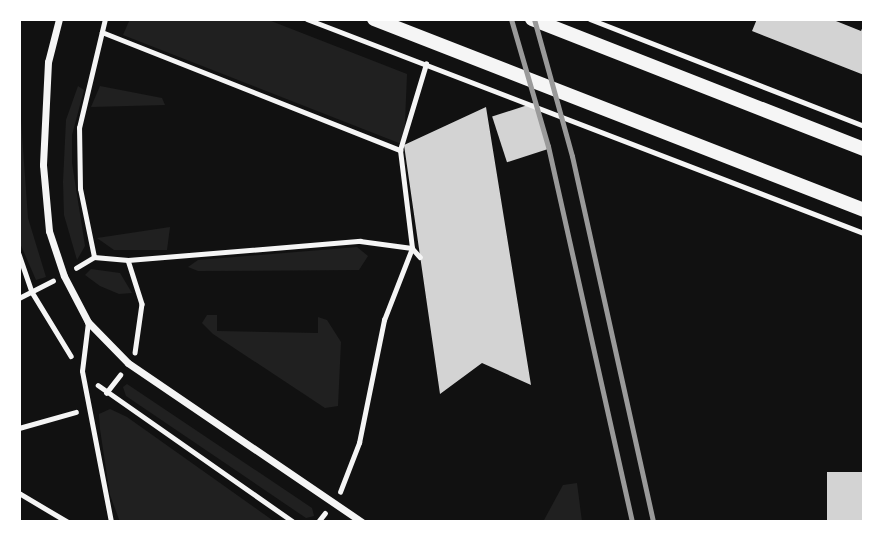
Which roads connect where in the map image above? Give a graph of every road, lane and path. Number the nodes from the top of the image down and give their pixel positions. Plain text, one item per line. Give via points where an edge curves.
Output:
1 (59, 19) edge
2 (106, 19) edge
3 (307, 19) edge
4 (374, 19) edge
5 (532, 19) edge
6 (590, 19) edge
7 (102, 32) junction
8 (426, 64) junction
9 (864, 125) edge
10 (864, 149) edge
11 (400, 150) junction
12 (864, 210) edge
13 (864, 233) edge
14 (412, 248) junction
15 (19, 254) edge
16 (94, 257) junction
17 (420, 257) dead end
18 (128, 260) junction
19 (64, 276) junction
20 (32, 292) junction
21 (19, 298) edge
22 (88, 322) junction
23 (141, 330) dead end
24 (82, 371) junction
25 (88, 409) junction
26 (19, 428) edge
27 (19, 493) edge
28 (334, 502) junction
29 (68, 522) edge
30 (111, 522) edge
31 (293, 522) edge
32 (362, 522) edge

1 - 19 street via 48,62 43,165 49,231
2 - 7 path
3 - 8 path
4 - 12 main road
5 - 10 main road
6 - 9 path
7 - 11 path
7 - 16 path via 79,128 80,189
8 - 11 path
8 - 13 path
11 - 14 path
14 - 17 path
14 - 18 path via 360,242
14 - 28 path via 384,320 352,464
15 - 20 path
16 - 18 path
16 - 19 path
18 - 23 path via 142,304
19 - 20 path
19 - 22 street
20 - 21 path
20 - 24 path
22 - 24 lane
22 - 28 street via 128,363
24 - 25 lane
24 - 31 path
25 - 26 path
25 - 30 lane
27 - 29 path
28 - 32 street

